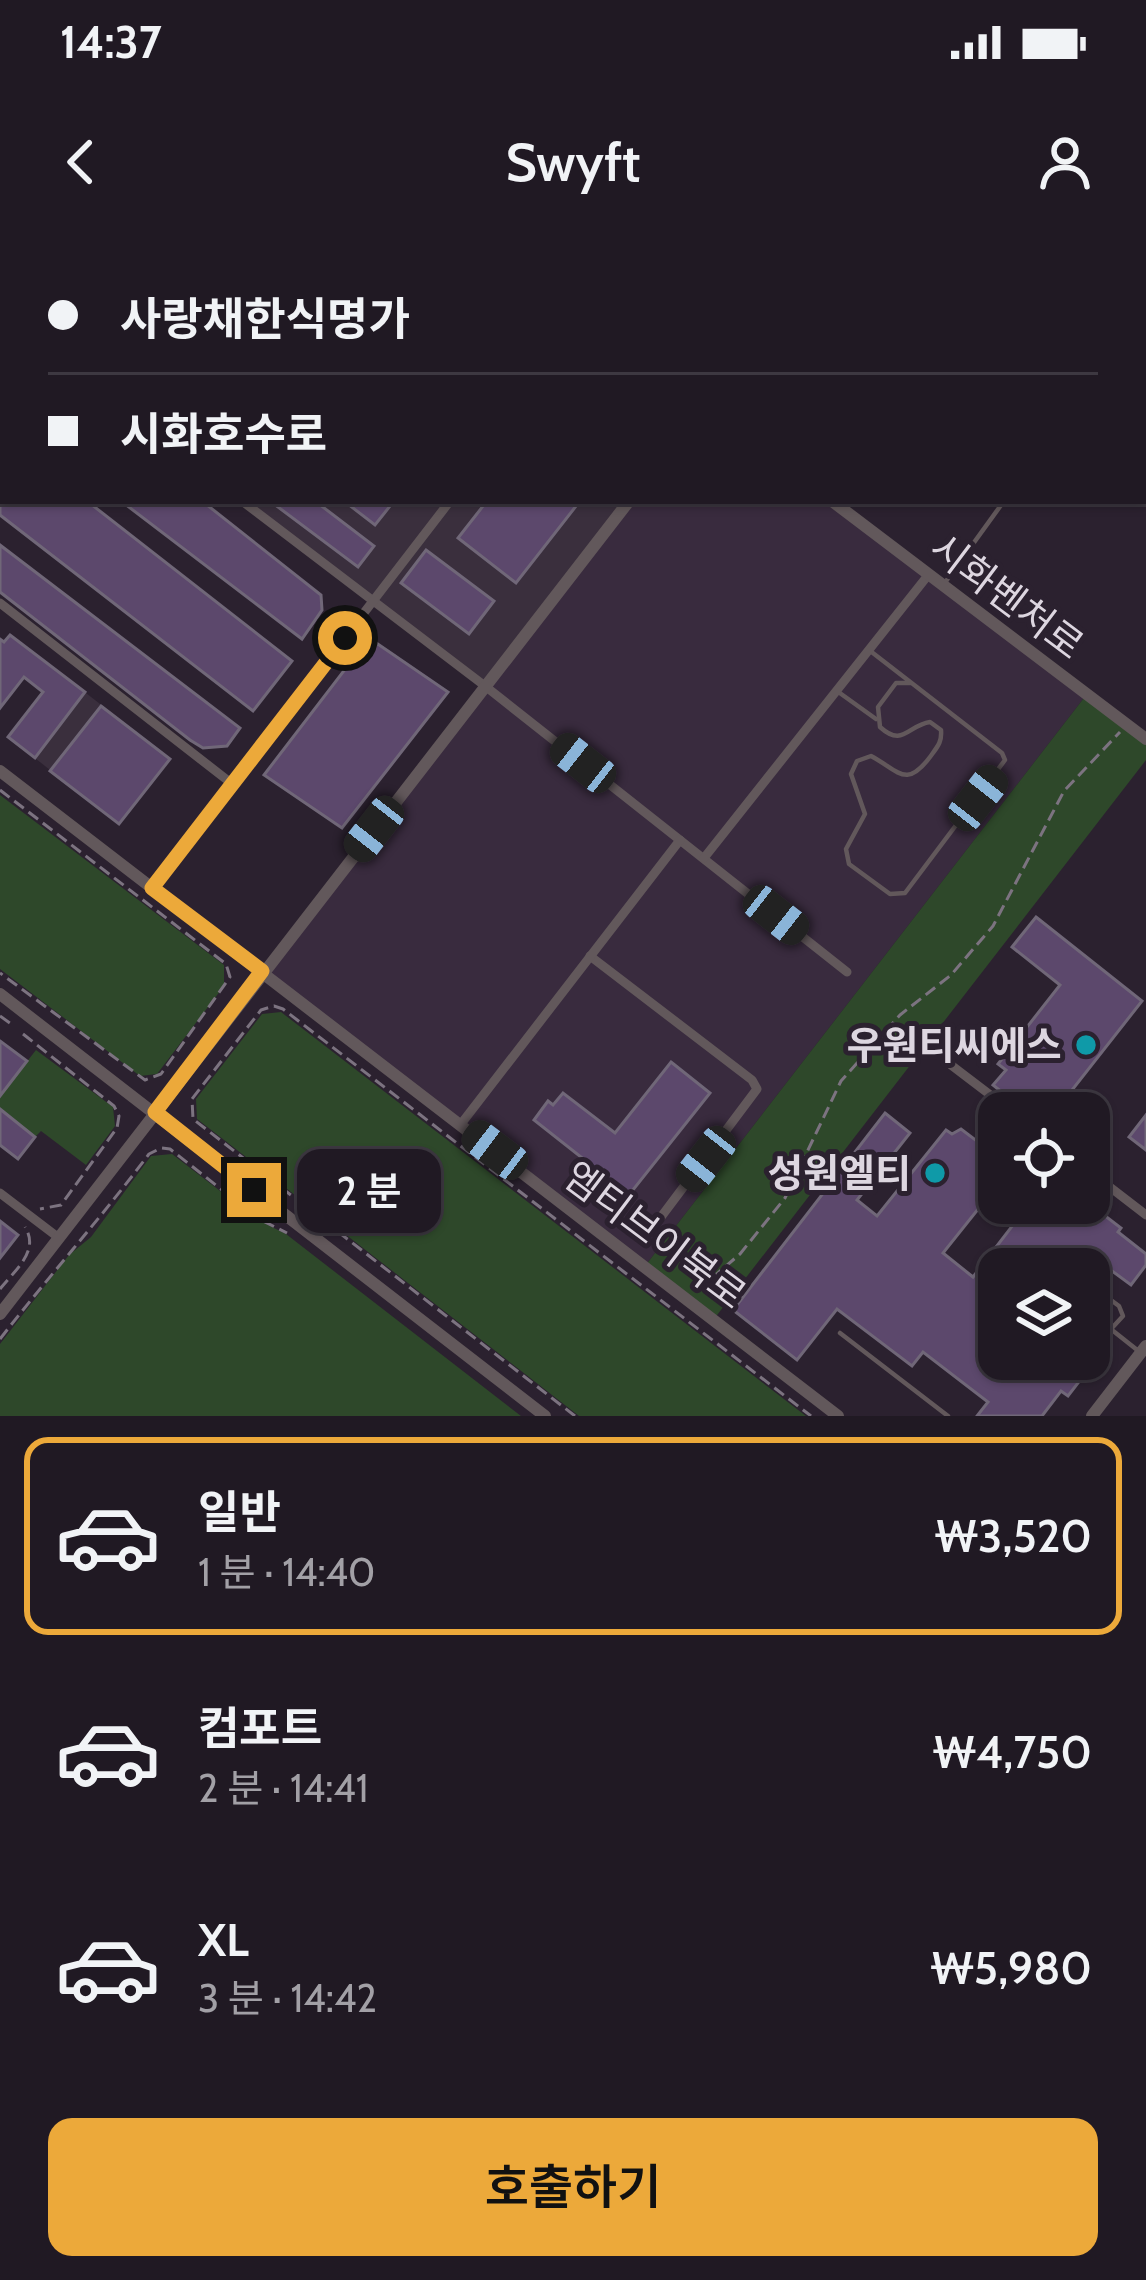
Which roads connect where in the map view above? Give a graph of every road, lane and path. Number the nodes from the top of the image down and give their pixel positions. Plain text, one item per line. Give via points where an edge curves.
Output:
1 (246, 504) edge
2 (448, 504) edge
3 (627, 504) edge
4 (836, 504) edge
5 (1002, 504) edge
6 (929, 574) junction
7 (943, 585) junction
8 (374, 602) junction
9 (0, 603) edge
10 (869, 650) junction
11 (911, 683) junction
12 (485, 686) junction
13 (836, 691) junction
14 (878, 721) junction
15 (1126, 723) junction
16 (1146, 739) edge
17 (0, 771) edge
18 (231, 783) junction
19 (0, 790) edge
20 (680, 840) junction
21 (704, 859) junction
22 (152, 888) junction
23 (590, 956) junction
24 (262, 971) junction
25 (847, 972) dead end
26 (0, 973) edge
27 (0, 994) edge
28 (0, 1016) edge
29 (14, 1026) dead end
30 (23, 1034) dead end
31 (951, 1065) dead end
32 (986, 1092) edge
33 (155, 1112) junction
34 (460, 1124) junction
35 (1110, 1187) edge
36 (0, 1193) edge
37 (36, 1207) dead end
38 (1146, 1215) edge
39 (656, 1225) dead end
40 (24, 1226) dead end
41 (289, 1234) dead end
42 (59, 1238) junction
43 (0, 1289) edge
44 (687, 1297) junction
45 (1110, 1301) edge
46 (0, 1315) edge
47 (1112, 1330) joint
48 (840, 1333) dead end
49 (0, 1339) edge
50 (1143, 1349) edge
51 (545, 1416) edge
52 (574, 1416) edge
53 (811, 1416) edge
54 (838, 1416) edge
55 (948, 1416) edge
56 (1092, 1416) edge

1 - 8 street
2 - 8 street
3 - 12 street
4 - 6 street, 시화벤처로
5 - 7 lane
6 - 7 street, 시화벤처로
6 - 10 street
7 - 15 street, 시화벤처로
8 - 12 street
8 - 18 street
9 - 18 street
10 - 11 lane
10 - 13 street
11 - 14 lane via 896,683 878,706
11 - 14 lane via 1005,760 898,895 846,858 866,814 852,766 871,756 910,776 943,736 930,722 895,737
12 - 20 street
12 - 24 street
13 - 14 lane
13 - 21 street
15 - 16 street, 시화벤처로
15 - 44 path via 1064,791 977,947 900,1015 842,1082 765,1225
17 - 22 street, 엠티브이북로
18 - 22 street
19 - 26 path via 229,964 230,977 227,992 160,1078 140,1081
20 - 21 street
20 - 23 street
21 - 25 street
22 - 24 street, 엠티브이북로
23 - 34 street
23 - 39 street via 757,1089
24 - 33 street
24 - 34 street, 엠티브이북로
27 - 33 street
28 - 29 path
30 - 37 path via 119,1106 121,1125 61,1204
31 - 32 street
33 - 42 street
33 - 51 street
34 - 44 street, 엠티브이북로
35 - 38 street
36 - 42 street
40 - 43 path via 31,1250
41 - 49 path via 259,1219 172,1146 152,1150
42 - 46 street
44 - 54 street, 엠티브이북로
45 - 47 lane via 1123,1312
47 - 50 lane
48 - 55 lane
50 - 56 street
52 - 53 path via 191,1122 189,1100 256,1012 284,1008

